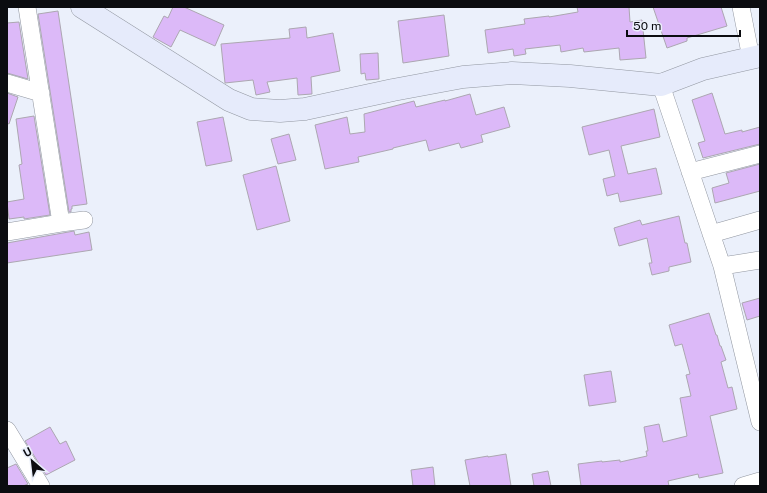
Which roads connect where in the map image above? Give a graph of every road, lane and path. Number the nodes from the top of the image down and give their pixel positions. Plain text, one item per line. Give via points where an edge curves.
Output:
1 (27, 7) edge
2 (82, 7) edge
3 (741, 7) edge
4 (755, 57) edge
5 (7, 83) edge
6 (661, 84) junction
7 (41, 93) junction
8 (760, 154) edge
9 (690, 172) junction
10 (84, 220) dead end
11 (760, 220) edge
12 (61, 223) junction
13 (7, 232) edge
14 (711, 234) junction
15 (760, 260) edge
16 (722, 266) junction
17 (760, 422) edge
18 (9, 438) edge
19 (760, 481) edge
20 (41, 486) edge
21 (743, 486) edge

1 - 7 street
2 - 6 street via 229,100 251,109 305,109 463,77 512,73
3 - 4 street
4 - 6 street via 703,69
5 - 7 street
6 - 9 street
7 - 12 street
8 - 9 street
9 - 14 street
10 - 12 street
11 - 14 street
12 - 13 street
14 - 16 street
15 - 16 street
16 - 17 street
18 - 20 street
19 - 21 street

